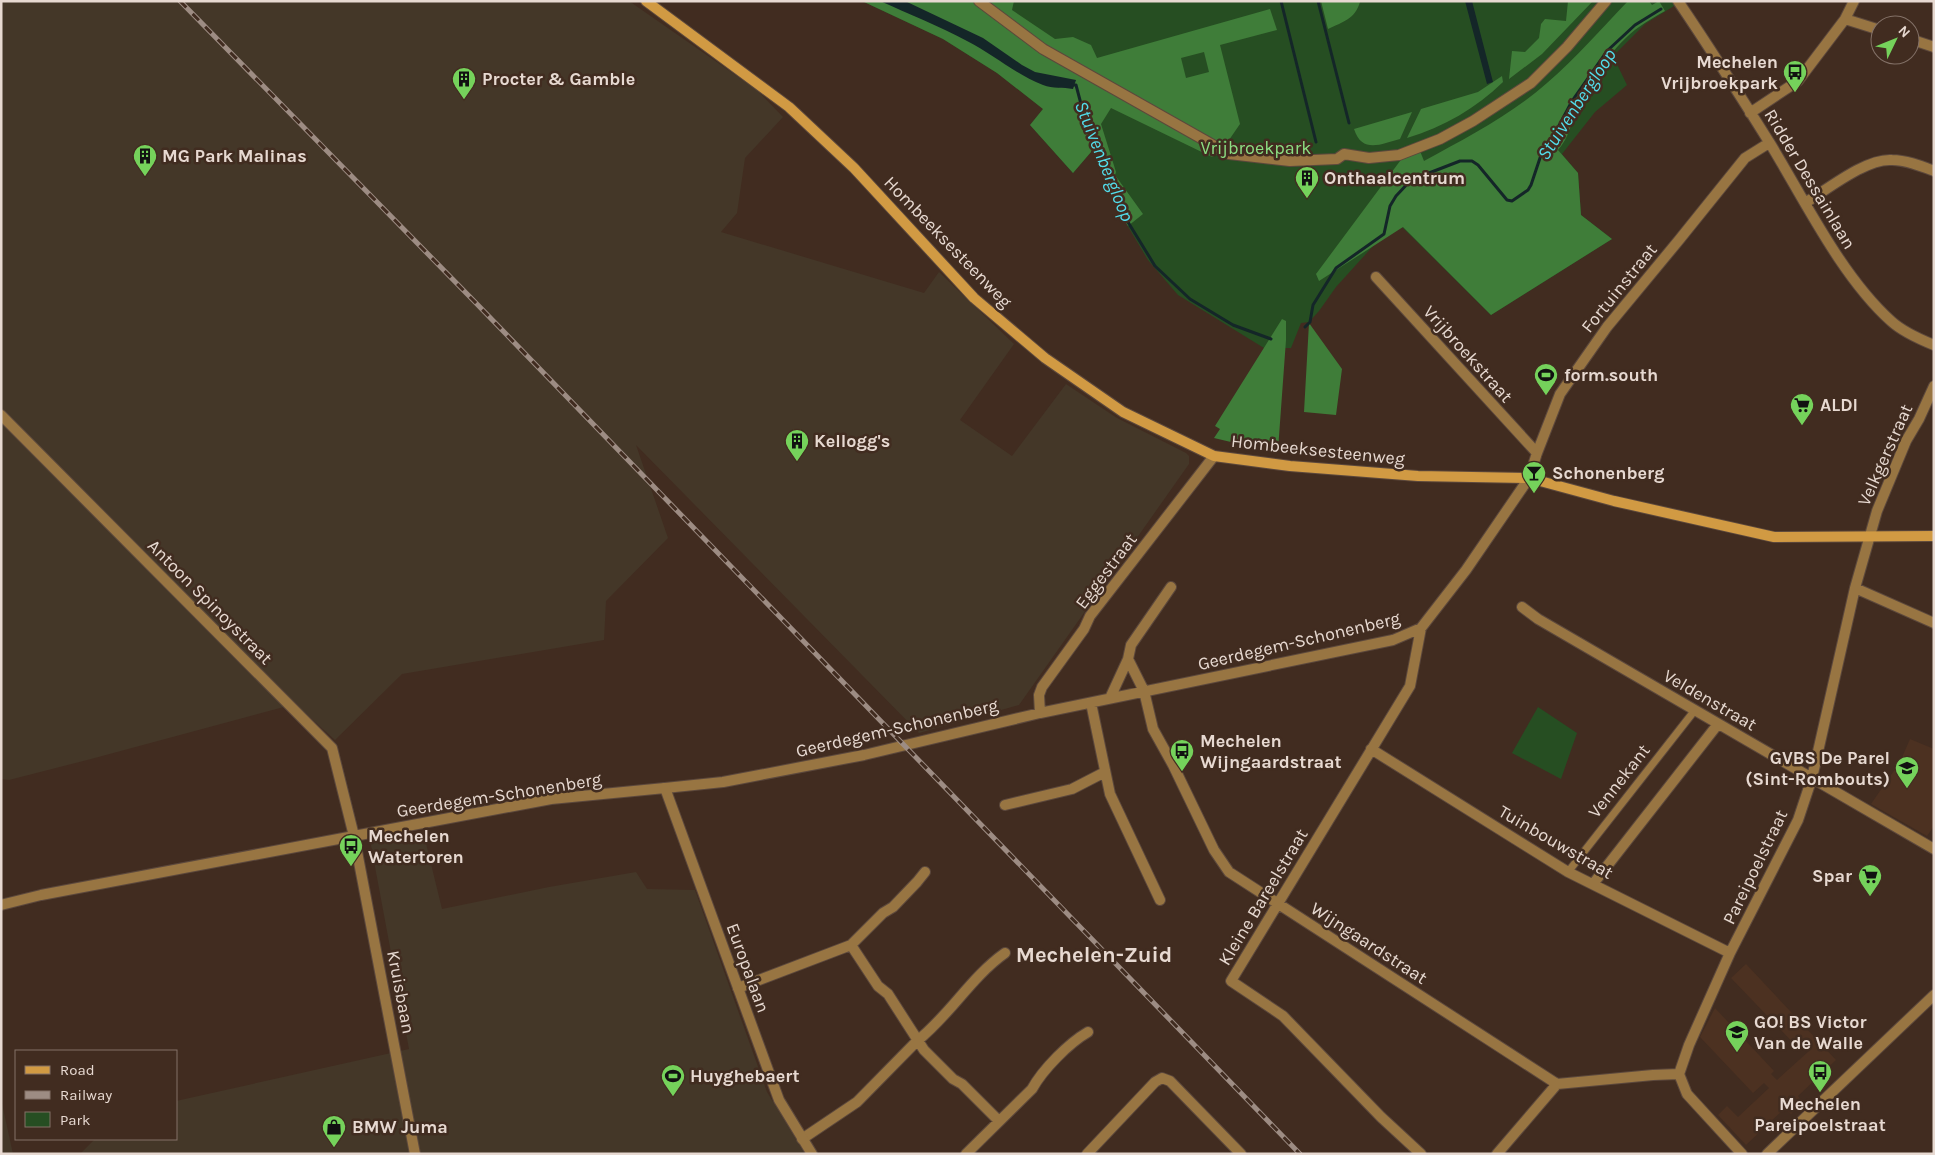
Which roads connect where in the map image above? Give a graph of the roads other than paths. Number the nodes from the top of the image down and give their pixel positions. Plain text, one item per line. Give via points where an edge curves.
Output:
1 (646, 1) edge
2 (979, 1) edge
3 (1606, 1) edge
4 (1854, 1) edge
5 (1680, 4) edge
6 (1845, 19) junction
7 (1870, 27) edge
8 (1920, 42) edge
9 (1934, 47) edge
10 (1750, 113) junction
11 (1769, 143) junction
12 (1934, 170) edge
13 (1806, 202) junction
14 (1376, 277) dead end
15 (1934, 345) edge
16 (1934, 386) edge
17 (1, 416) edge
18 (1537, 453) junction
19 (1214, 456) junction
20 (1530, 478) junction
21 (1934, 536) edge
22 (1869, 538) junction
23 (1171, 587) dead end
24 (1855, 588) junction
25 (1522, 607) dead end
26 (1934, 623) edge
27 (1421, 628) junction
28 (1128, 659) junction
29 (1144, 692) junction
30 (1110, 698) junction
31 (1091, 704) junction
32 (1695, 710) junction
33 (1040, 713) junction
34 (1718, 724) junction
35 (1371, 750) junction
36 (1105, 772) junction
37 (1812, 778) junction
38 (665, 788) junction
39 (1005, 805) dead end
40 (354, 836) junction
41 (1934, 850) edge
42 (924, 872) dead end
43 (1568, 872) junction
44 (1593, 884) junction
45 (1160, 900) dead end
46 (1277, 903) junction
47 (1, 905) edge
48 (851, 945) junction
49 (1005, 953) dead end
50 (1730, 953) junction
51 (738, 988) junction
52 (1934, 995) edge
53 (1088, 1032) dead end
54 (917, 1041) junction
55 (1679, 1074) junction
56 (1558, 1084) junction
57 (999, 1121) junction
58 (802, 1139) junction
59 (1238, 1153) edge
60 (415, 1154) edge
61 (812, 1154) edge
62 (966, 1154) edge
63 (1087, 1154) edge
64 (1421, 1154) edge
65 (1497, 1154) edge
66 (1742, 1154) edge
67 (1767, 1154) edge

1 - 19 main road, Hombeeksesteenweg via 789,107 854,168 974,298 1045,358 1123,412
2 - 3 street via 1044,49 1229,154 1290,161 1337,159 1344,154 1369,158 1399,155 1440,139 1531,82
4 - 6 street
5 - 10 street, Ridder Dessainlaan
6 - 7 street
6 - 10 street via 1798,81
8 - 9 street
10 - 11 street, Ridder Dessainlaan
11 - 13 street, Ridder Dessainlaan
11 - 18 street, Fortuinstraat via 1745,158 1607,327 1560,394
12 - 13 street via 1893,160 1878,160
13 - 15 street, Ridder Dessainlaan via 1840,261 1872,300 1892,321 1914,337
14 - 18 street, Vrijbroekstraat
16 - 22 street, Velkgerstraat via 1906,441
17 - 40 street, Antoon Spinoystraat via 332,748
18 - 20 street, Fortuinstraat
19 - 20 main road, Hombeeksesteenweg via 1290,466 1408,475
19 - 33 street, Eggestraat via 1090,616 1042,687
20 - 22 main road, Hombeeksesteenweg via 1774,538
20 - 27 street, Geerdegem-Schonenberg
21 - 22 main road, Hombeeksesteenweg
22 - 24 street, Pareipoelstraat
23 - 28 street via 1131,645
24 - 26 street
24 - 37 street, Pareipoelstraat
25 - 32 street, Veldenstraat
27 - 29 street, Geerdegem-Schonenberg via 1393,640
27 - 35 street, Kleine Bareelstraat via 1410,686
28 - 29 street, Wijngaardstraat
28 - 30 street
29 - 30 street, Geerdegem-Schonenberg
29 - 46 street, Wijngaardstraat via 1152,729 1214,850 1229,872
30 - 31 street, Geerdegem-Schonenberg
31 - 33 street, Geerdegem-Schonenberg
31 - 36 street
32 - 34 street, Veldenstraat
32 - 43 street, Vennekant
33 - 38 street, Geerdegem-Schonenberg via 864,755 723,782
34 - 37 street, Veldenstraat
34 - 44 street
35 - 43 street, Tuinbouwstraat
35 - 46 street, Kleine Bareelstraat
36 - 39 street via 1072,789
36 - 45 street via 1110,794
37 - 41 street, Veldenstraat
37 - 50 street, Pareipoelstraat via 1798,820
38 - 40 street, Geerdegem-Schonenberg via 551,799
38 - 51 street, Europalaan
40 - 47 street, Geerdegem-Schonenberg
40 - 60 street, Kruisbaan
42 - 48 street via 893,907
43 - 44 street, Tuinbouwstraat
44 - 50 street, Tuinbouwstraat
46 - 56 street, Wijngaardstraat
46 - 64 street, Kleine Bareelstraat via 1231,981 1283,1016
48 - 51 street
48 - 54 street via 878,986 888,994
49 - 54 street via 994,960 957,1003
50 - 55 street, Pareipoelstraat
51 - 58 street, Europalaan via 779,1100
52 - 67 street
53 - 57 street via 1038,1078 1032,1089
54 - 57 street
54 - 58 street via 857,1102
55 - 56 street
55 - 66 street via 1687,1094
56 - 65 street
57 - 62 street
58 - 61 street, Europalaan
59 - 63 street via 1170,1081 1162,1078

